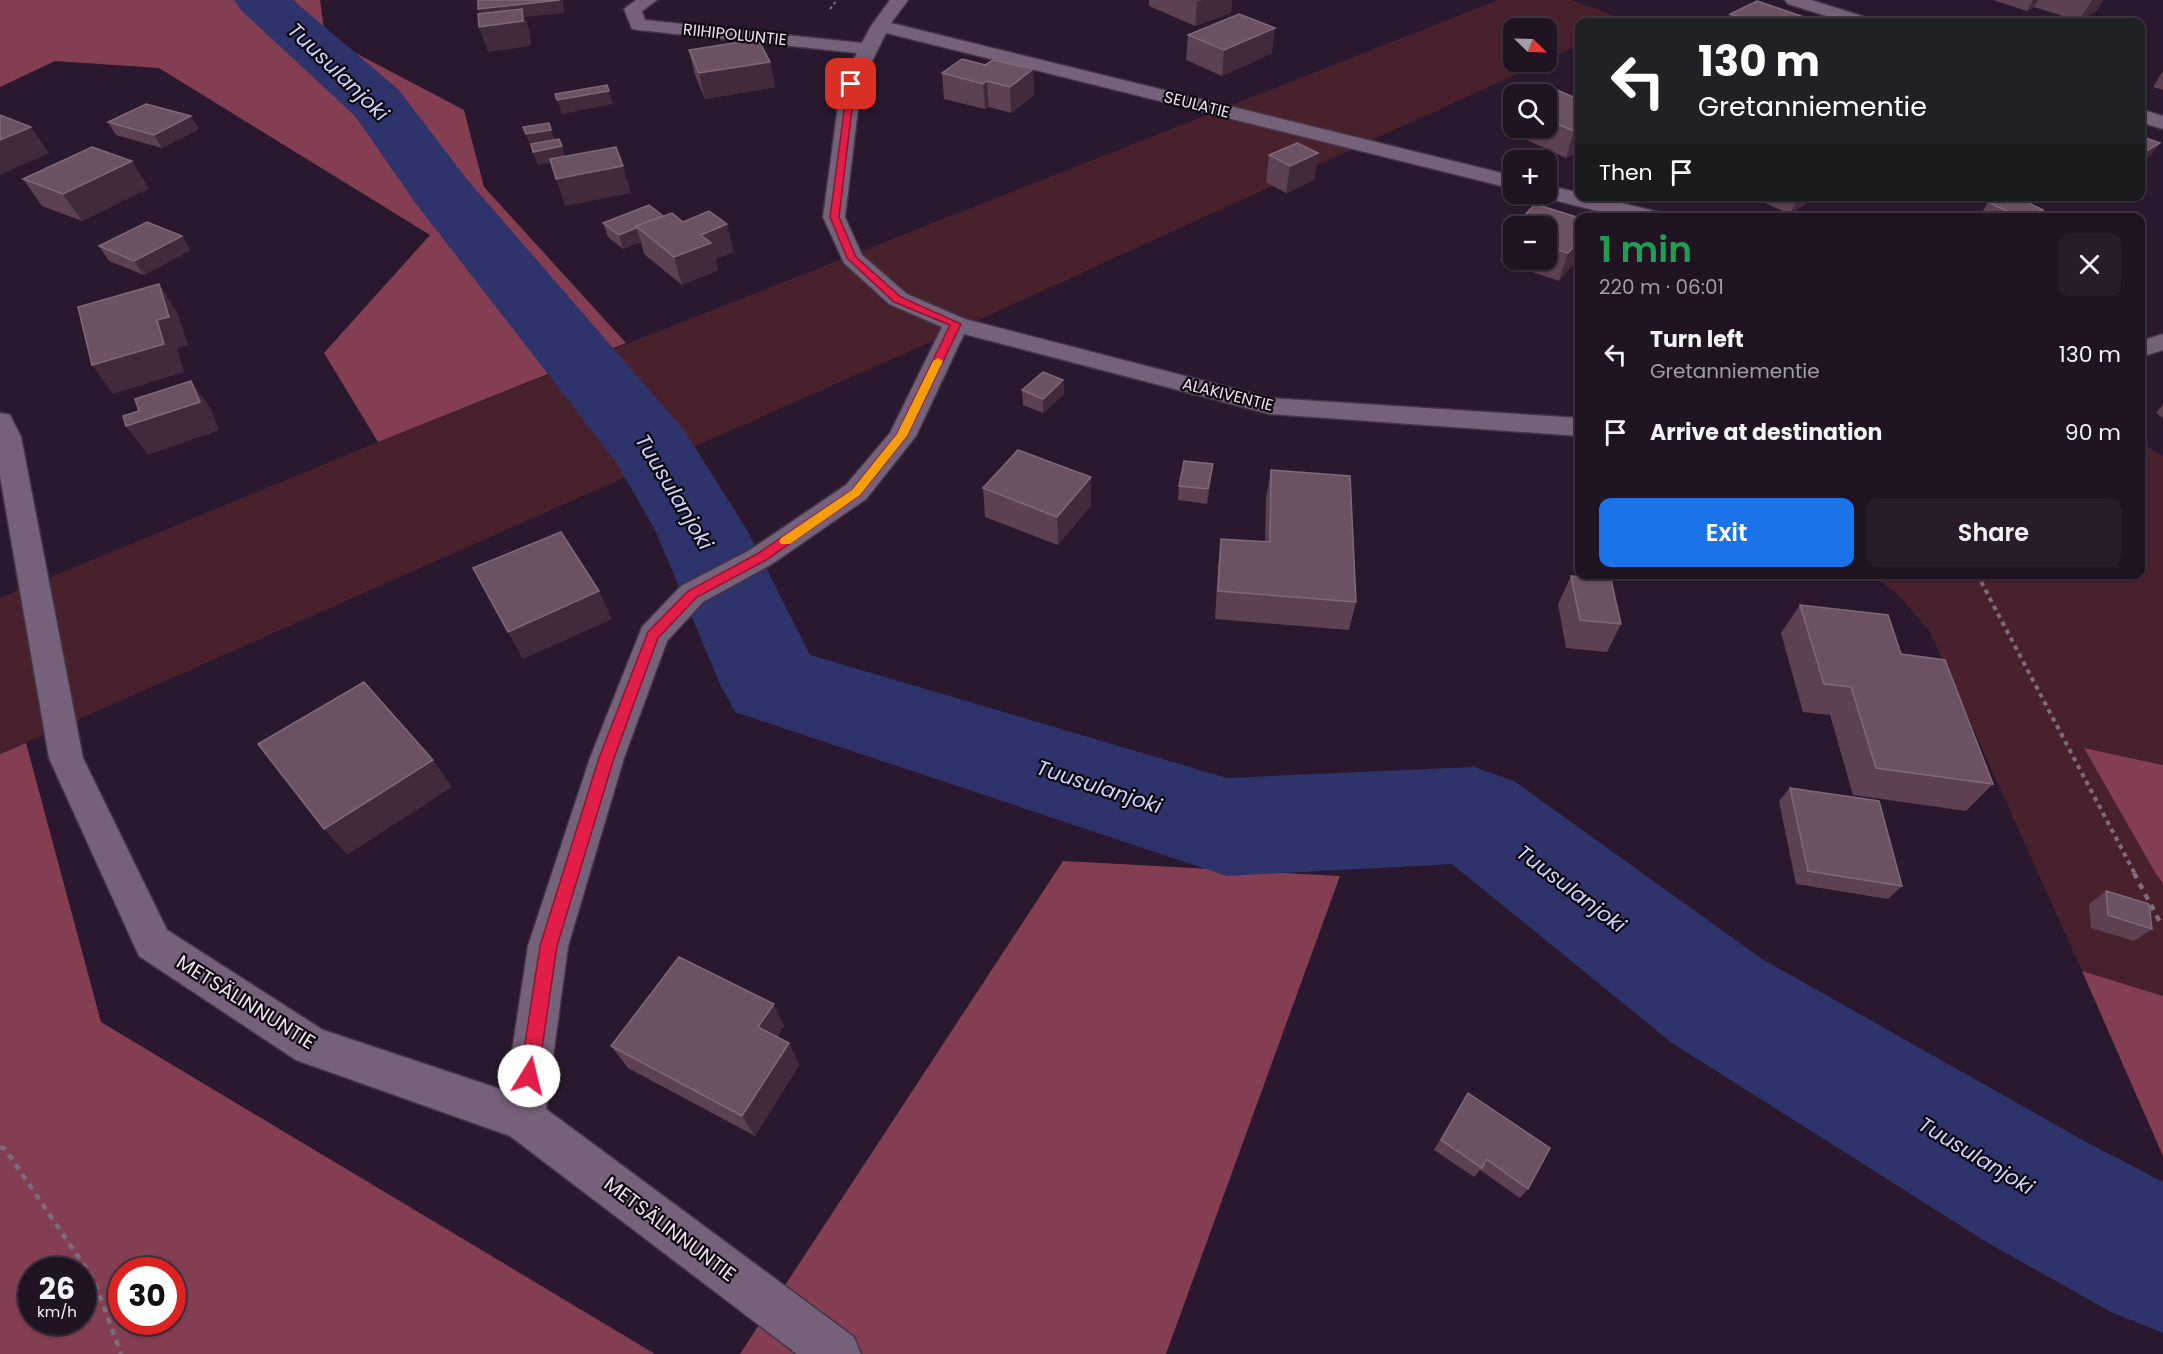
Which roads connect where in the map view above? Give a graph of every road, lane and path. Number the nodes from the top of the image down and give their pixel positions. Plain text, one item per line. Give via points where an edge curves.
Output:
1 (648, 0) edge
2 (899, 0) edge
3 (1794, 0) edge
4 (1850, 18) edge
5 (880, 26) junction
6 (867, 49) junction
7 (2145, 117) edge
8 (2163, 123) edge
9 (1503, 180) edge
10 (1557, 194) edge
11 (1575, 198) edge
12 (1586, 201) edge
13 (1634, 213) edge
14 (956, 324) junction
15 (2163, 342) edge
16 (2145, 348) edge
17 (0, 421) edge
18 (1575, 427) edge
19 (1980, 579) edge
20 (2162, 926) edge
21 (523, 1119) junction
22 (0, 1147) edge
23 (121, 1354) edge
24 (837, 1354) edge

1 - 6 street, RIIHIPOLUNTIE via 633,9 638,25
2 - 5 street, ALAKIVENTIE
3 - 4 street
5 - 6 street, ALAKIVENTIE
5 - 9 street, SEULATIE
6 - 14 street, ALAKIVENTIE via 851,84 834,217 852,258 898,299
7 - 8 street
10 - 11 street
12 - 13 street
14 - 18 street, ALAKIVENTIE via 1270,406
14 - 21 street via 902,436 856,492 761,557 692,594 652,635 607,758 548,946
15 - 16 street
17 - 21 street, METSÄLINNUNTIE via 66,758 153,943 311,1046
19 - 20 path
21 - 24 street, METSÄLINNUNTIE
22 - 23 path via 94,1280

